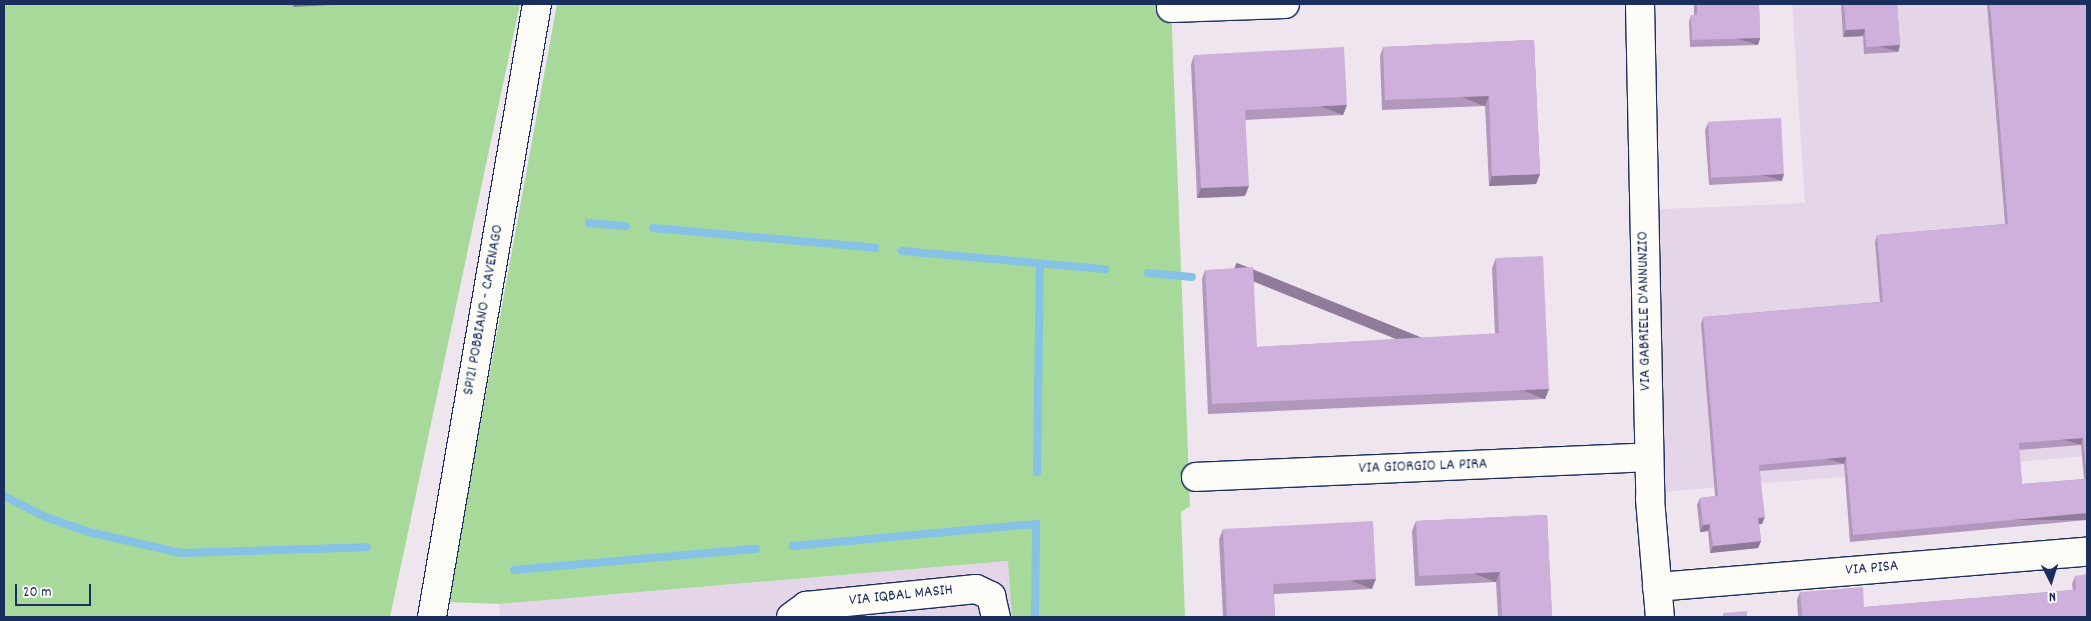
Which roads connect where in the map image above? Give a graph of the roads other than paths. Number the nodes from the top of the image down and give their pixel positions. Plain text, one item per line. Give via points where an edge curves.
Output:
1 (537, 4) edge
2 (1285, 4) edge
3 (1640, 4) edge
4 (1171, 8) dead end
5 (1649, 457) junction
6 (1196, 477) dead end
7 (2087, 552) edge
8 (1657, 587) junction
9 (432, 617) edge
10 (791, 617) edge
11 (996, 617) edge
12 (1660, 617) edge

1 - 9 street, SP121 POBBIANO - CAVENAGO
2 - 4 street
3 - 5 street, VIA GABRIELE D'ANNUNZIO
5 - 6 street, VIA GIORGIO LA PIRA
5 - 8 street, VIA GABRIELE D'ANNUNZIO
7 - 8 street, VIA PISA
8 - 12 street, VIA GABRIELE D'ANNUNZIO
10 - 11 street, VIA IQBAL MASIH via 806,606 976,588 988,592

